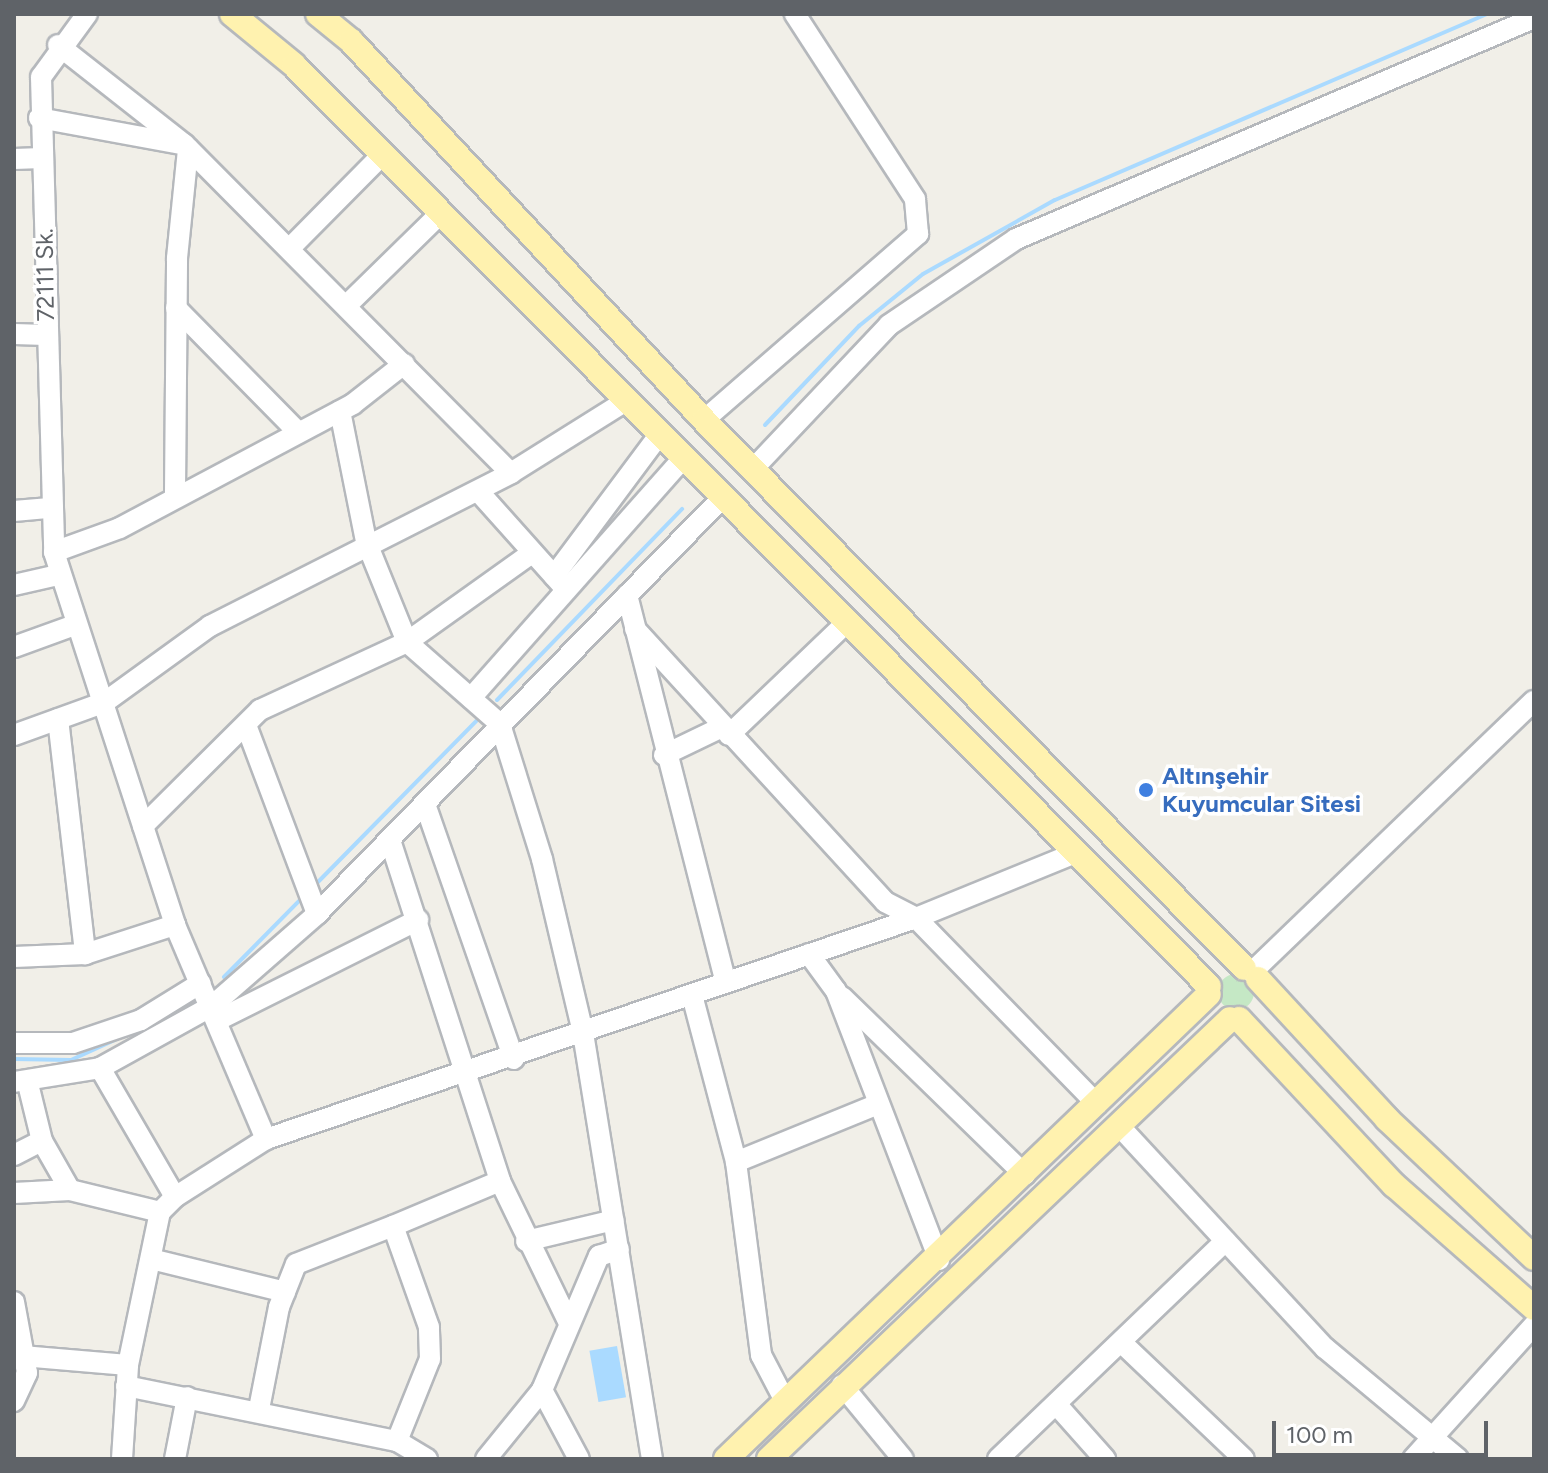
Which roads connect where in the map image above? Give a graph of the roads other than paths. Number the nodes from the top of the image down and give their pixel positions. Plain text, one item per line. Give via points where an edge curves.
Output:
1 (86, 14) edge
2 (232, 14) edge
3 (318, 14) edge
4 (795, 14) edge
5 (1534, 18) edge
6 (58, 45) junction
7 (39, 118) junction
8 (186, 146) junction
9 (383, 154) junction
10 (42, 158) junction
11 (14, 159) edge
12 (440, 214) junction
13 (291, 247) junction
14 (348, 304) junction
15 (176, 308) junction
16 (14, 334) edge
17 (46, 335) junction
18 (404, 364) junction
19 (624, 402) junction
20 (340, 411) junction
21 (704, 420) junction
22 (298, 432) junction
23 (659, 435) junction
24 (683, 458) junction
25 (753, 469) junction
26 (511, 473) junction
27 (478, 491) junction
28 (175, 493) junction
29 (723, 497) junction
30 (50, 508) junction
31 (14, 511) edge
32 (366, 541) junction
33 (54, 552) junction
34 (532, 553) junction
35 (58, 575) junction
36 (561, 583) junction
37 (14, 585) edge
38 (627, 595) junction
39 (846, 623) junction
40 (72, 626) junction
41 (635, 629) junction
42 (407, 642) junction
43 (14, 647) edge
44 (471, 698) junction
45 (1534, 701) edge
46 (105, 702) junction
47 (58, 719) junction
48 (500, 724) junction
49 (246, 725) junction
50 (726, 731) junction
51 (14, 735) edge
52 (664, 755) junction
53 (425, 804) junction
54 (143, 826) junction
55 (390, 840) junction
56 (1075, 853) junction
57 (317, 914) junction
58 (916, 918) junction
59 (418, 920) junction
60 (175, 925) junction
61 (85, 954) junction
62 (809, 954) junction
63 (14, 957) edge
64 (1185, 963) junction
65 (1251, 973) junction
66 (201, 983) junction
67 (726, 983) junction
68 (1209, 990) junction
69 (836, 991) junction
70 (692, 995) junction
71 (215, 1013) junction
72 (1189, 1013) junction
73 (1234, 1019) junction
74 (583, 1033) junction
75 (1211, 1038) junction
76 (1256, 1038) junction
77 (14, 1043) edge
78 (514, 1059) junction
79 (100, 1068) junction
80 (467, 1074) junction
81 (21, 1083) edge
82 (878, 1104) junction
83 (1097, 1104) junction
84 (1122, 1129) junction
85 (266, 1139) junction
86 (42, 1141) junction
87 (14, 1155) edge
88 (736, 1162) junction
89 (1025, 1175) junction
90 (500, 1181) junction
91 (70, 1190) junction
92 (14, 1193) edge
93 (175, 1197) junction
94 (160, 1212) junction
95 (614, 1220) junction
96 (393, 1226) junction
97 (526, 1241) junction
98 (1225, 1241) junction
99 (619, 1249) junction
100 (1534, 1258) edge
101 (151, 1259) junction
102 (939, 1260) junction
103 (285, 1292) junction
104 (14, 1302) edge
105 (1534, 1308) edge
106 (569, 1323) junction
107 (1534, 1325) edge
108 (1122, 1343) junction
109 (22, 1356) junction
110 (128, 1365) junction
111 (842, 1385) junction
112 (126, 1386) junction
113 (542, 1390) junction
114 (187, 1397) junction
115 (14, 1401) edge
116 (785, 1401) junction
117 (1056, 1404) junction
118 (259, 1409) junction
119 (1434, 1437) junction
120 (397, 1441) junction
121 (122, 1459) edge
122 (175, 1459) edge
123 (427, 1459) edge
124 (486, 1459) edge
125 (579, 1459) edge
126 (652, 1459) edge
127 (726, 1459) edge
128 (769, 1459) edge
129 (903, 1459) edge
130 (998, 1459) edge
131 (1105, 1459) edge
132 (1244, 1459) edge
133 (1413, 1459) edge
134 (1458, 1459) edge

1 - 6 street, 72111 Sk.
2 - 9 main road
3 - 21 main road via 351,41
4 - 21 street via 915,199 918,234
5 - 25 street via 1016,239 889,325
6 - 7 street, 72111 Sk. via 41,77
6 - 8 street
7 - 8 street
7 - 10 street, 72111 Sk.
8 - 13 street
8 - 15 street
9 - 12 main road
9 - 13 street
10 - 11 street
10 - 17 street, 72111 Sk.
12 - 14 street
12 - 19 main road
13 - 14 street
14 - 18 street
15 - 22 street
15 - 28 street
16 - 17 street
17 - 30 street, 72111 Sk.
18 - 20 street
18 - 26 street
19 - 23 main road
19 - 26 street
20 - 22 street
20 - 32 street
21 - 25 main road
22 - 28 street
23 - 24 main road
23 - 36 street
24 - 29 main road
24 - 36 street
25 - 65 main road
26 - 27 street
27 - 32 street
27 - 34 street
28 - 33 street via 120,528
29 - 38 street
29 - 39 main road
30 - 31 street
30 - 33 street, 72111 Sk.
32 - 42 street
32 - 46 street via 210,626
33 - 35 street, 72111 Sk.
34 - 36 street
34 - 42 street
35 - 37 street
35 - 40 street, 72111 Sk.
36 - 44 street
38 - 41 street
38 - 48 street
39 - 50 street
39 - 56 main road
40 - 43 street
40 - 46 street, 72111 Sk.
41 - 50 street
41 - 52 street
42 - 44 street
42 - 49 street via 260,710
44 - 48 street
45 - 65 street
46 - 47 street
46 - 54 street, 72111 Sk.
47 - 51 street
47 - 61 street
48 - 53 street
48 - 74 street via 542,859
49 - 54 street
49 - 57 street
50 - 52 street
50 - 58 street via 885,902
52 - 67 street
53 - 55 street
53 - 78 street
54 - 60 street, 72111 Sk.
55 - 57 street
55 - 59 street
56 - 58 street
56 - 64 main road
57 - 71 street
58 - 62 street
58 - 83 street
59 - 71 street
59 - 80 street
60 - 61 street
60 - 66 street, 72111 Sk.
61 - 63 street
62 - 67 street
62 - 69 street
64 - 68 main road
64 - 72 main road via 1196,981
65 - 68 main road via 1219,971
65 - 73 main road via 1259,1004
65 - 100 main road via 1387,1119
66 - 71 street, 72111 Sk.
66 - 77 street via 141,1020 73,1043
67 - 70 street
68 - 72 main road
68 - 73 main road
69 - 82 street
69 - 89 street
70 - 74 street
70 - 88 street
71 - 79 street
71 - 85 street, 72111 Sk.
72 - 83 main road
73 - 75 main road
73 - 76 main road
74 - 78 street
74 - 95 street
75 - 76 main road via 1226,1031
75 - 84 main road
76 - 105 main road via 1394,1185
78 - 80 street
79 - 81 street
79 - 93 street
80 - 85 street
80 - 90 street
81 - 86 street
82 - 88 street
82 - 102 street
83 - 89 main road
84 - 98 street
84 - 111 main road
85 - 93 street
86 - 87 street
86 - 91 street
88 - 116 street via 761,1355
89 - 102 main road
90 - 96 street
90 - 97 street
91 - 92 street
91 - 94 street
93 - 94 street
94 - 101 street
95 - 97 street
95 - 99 street
96 - 103 street via 296,1264
96 - 120 street via 429,1327 430,1359
97 - 106 street
98 - 108 street
98 - 119 street via 1325,1348
99 - 106 street via 599,1256
99 - 126 street
101 - 103 street
101 - 110 street
102 - 116 main road
103 - 118 street
104 - 109 street
106 - 113 street
107 - 119 street
108 - 117 street
108 - 132 street
109 - 110 street
109 - 115 street via 27,1373
110 - 112 street
111 - 128 main road
111 - 129 street
112 - 114 street
112 - 121 street
113 - 124 street
113 - 125 street
114 - 118 street
114 - 122 street
116 - 127 main road
117 - 130 street
117 - 131 street
118 - 120 street
119 - 133 street
119 - 134 street
120 - 123 street

